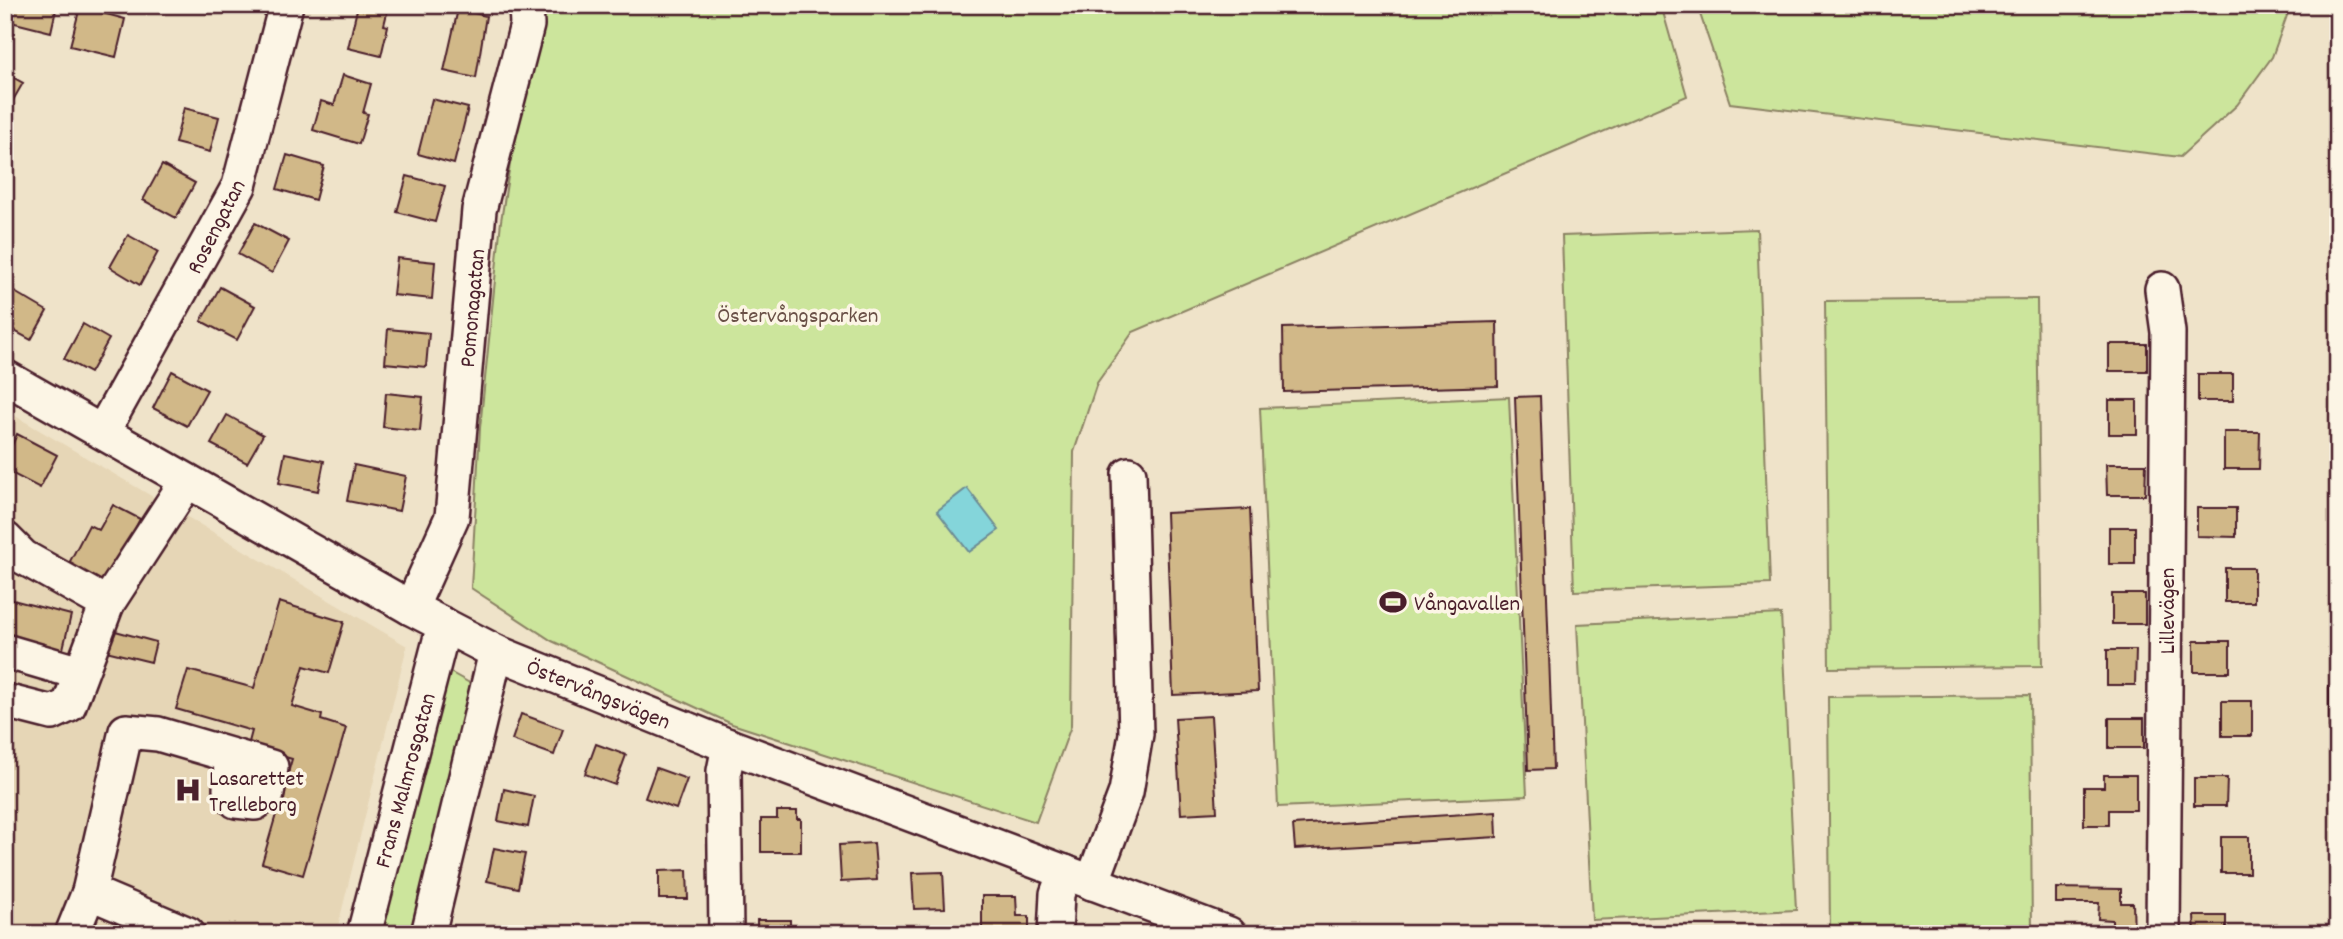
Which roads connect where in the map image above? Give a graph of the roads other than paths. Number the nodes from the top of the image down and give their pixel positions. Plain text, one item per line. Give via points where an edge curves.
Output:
1 (286, 5) edge
2 (526, 5) edge
3 (2162, 289) dead end
4 (5, 377) edge
5 (103, 431) junction
6 (1129, 474) dead end
7 (187, 481) junction
8 (5, 539) edge
9 (107, 604) junction
10 (411, 608) junction
11 (444, 625) junction
12 (5, 651) edge
13 (496, 652) junction
14 (80, 673) junction
15 (5, 701) edge
16 (729, 746) junction
17 (231, 755) dead end
18 (1079, 878) junction
19 (89, 892) junction
20 (72, 934) edge
21 (188, 934) edge
22 (364, 934) edge
23 (428, 934) edge
24 (726, 934) edge
25 (1055, 934) edge
26 (1228, 934) edge
27 (2163, 934) edge

1 - 5 street, Rosengatan via 239,186
2 - 10 street, Pomonagatan via 527,25 479,210 452,517
3 - 27 street, Lillevägen via 2168,332
4 - 5 street, Östervångsvägen
5 - 7 street, Östervångsvägen
6 - 18 street via 1136,734 1126,792
7 - 9 street
7 - 10 street, Östervångsvägen
8 - 9 street via 23,557
9 - 14 street
10 - 11 street, Östervångsvägen
11 - 13 street, Östervångsvägen
11 - 22 street, Frans Malmrosgatan
12 - 14 street
13 - 16 street, Östervångsvägen
13 - 23 street
14 - 15 street via 69,705 52,713
16 - 18 street, Östervångsvägen
16 - 24 street via 724,771
17 - 19 street via 158,734 126,731
18 - 25 street via 1057,894
18 - 26 street, Östervångsvägen
19 - 20 street
19 - 21 street

